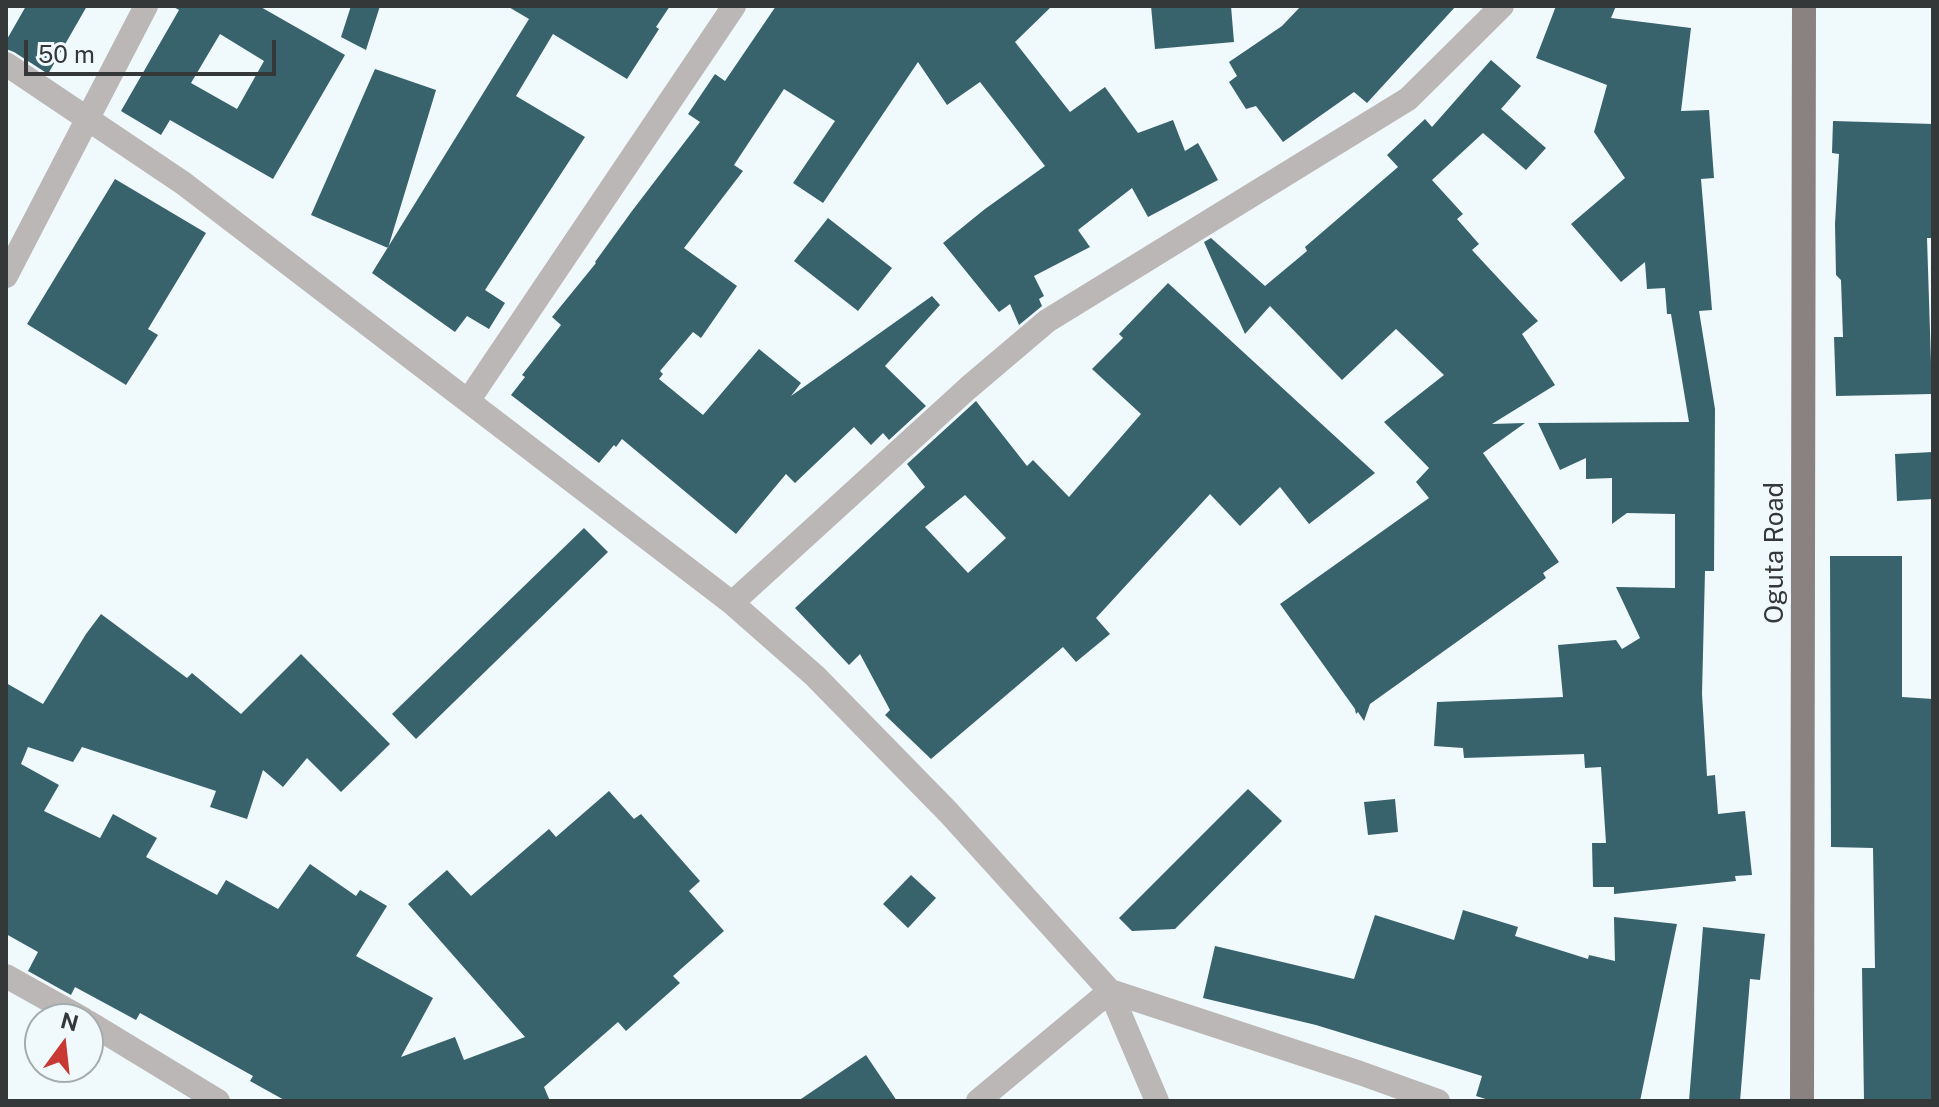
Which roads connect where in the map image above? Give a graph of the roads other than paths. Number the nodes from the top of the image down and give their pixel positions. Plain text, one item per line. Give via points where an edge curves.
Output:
1 (146, 6) edge
2 (734, 6) edge
3 (1502, 6) edge
4 (1804, 6) edge
5 (6, 64) edge
6 (87, 120) junction
7 (6, 276) edge
8 (468, 401) junction
9 (732, 603) junction
10 (6, 976) edge
11 (1110, 991) junction
12 (55, 1003) edge
13 (104, 1031) edge
14 (218, 1101) edge
15 (978, 1101) edge
16 (1157, 1101) edge
17 (1438, 1101) edge
18 (1802, 1101) edge

1 - 6 street
2 - 8 street
3 - 9 street via 1408,99 1047,321
4 - 18 main road, Oguta Road
5 - 6 street
6 - 7 street
6 - 8 street via 183,183
8 - 9 street
9 - 11 street via 815,676 938,802
10 - 12 street
11 - 15 street
11 - 16 street
11 - 17 street
13 - 14 street

